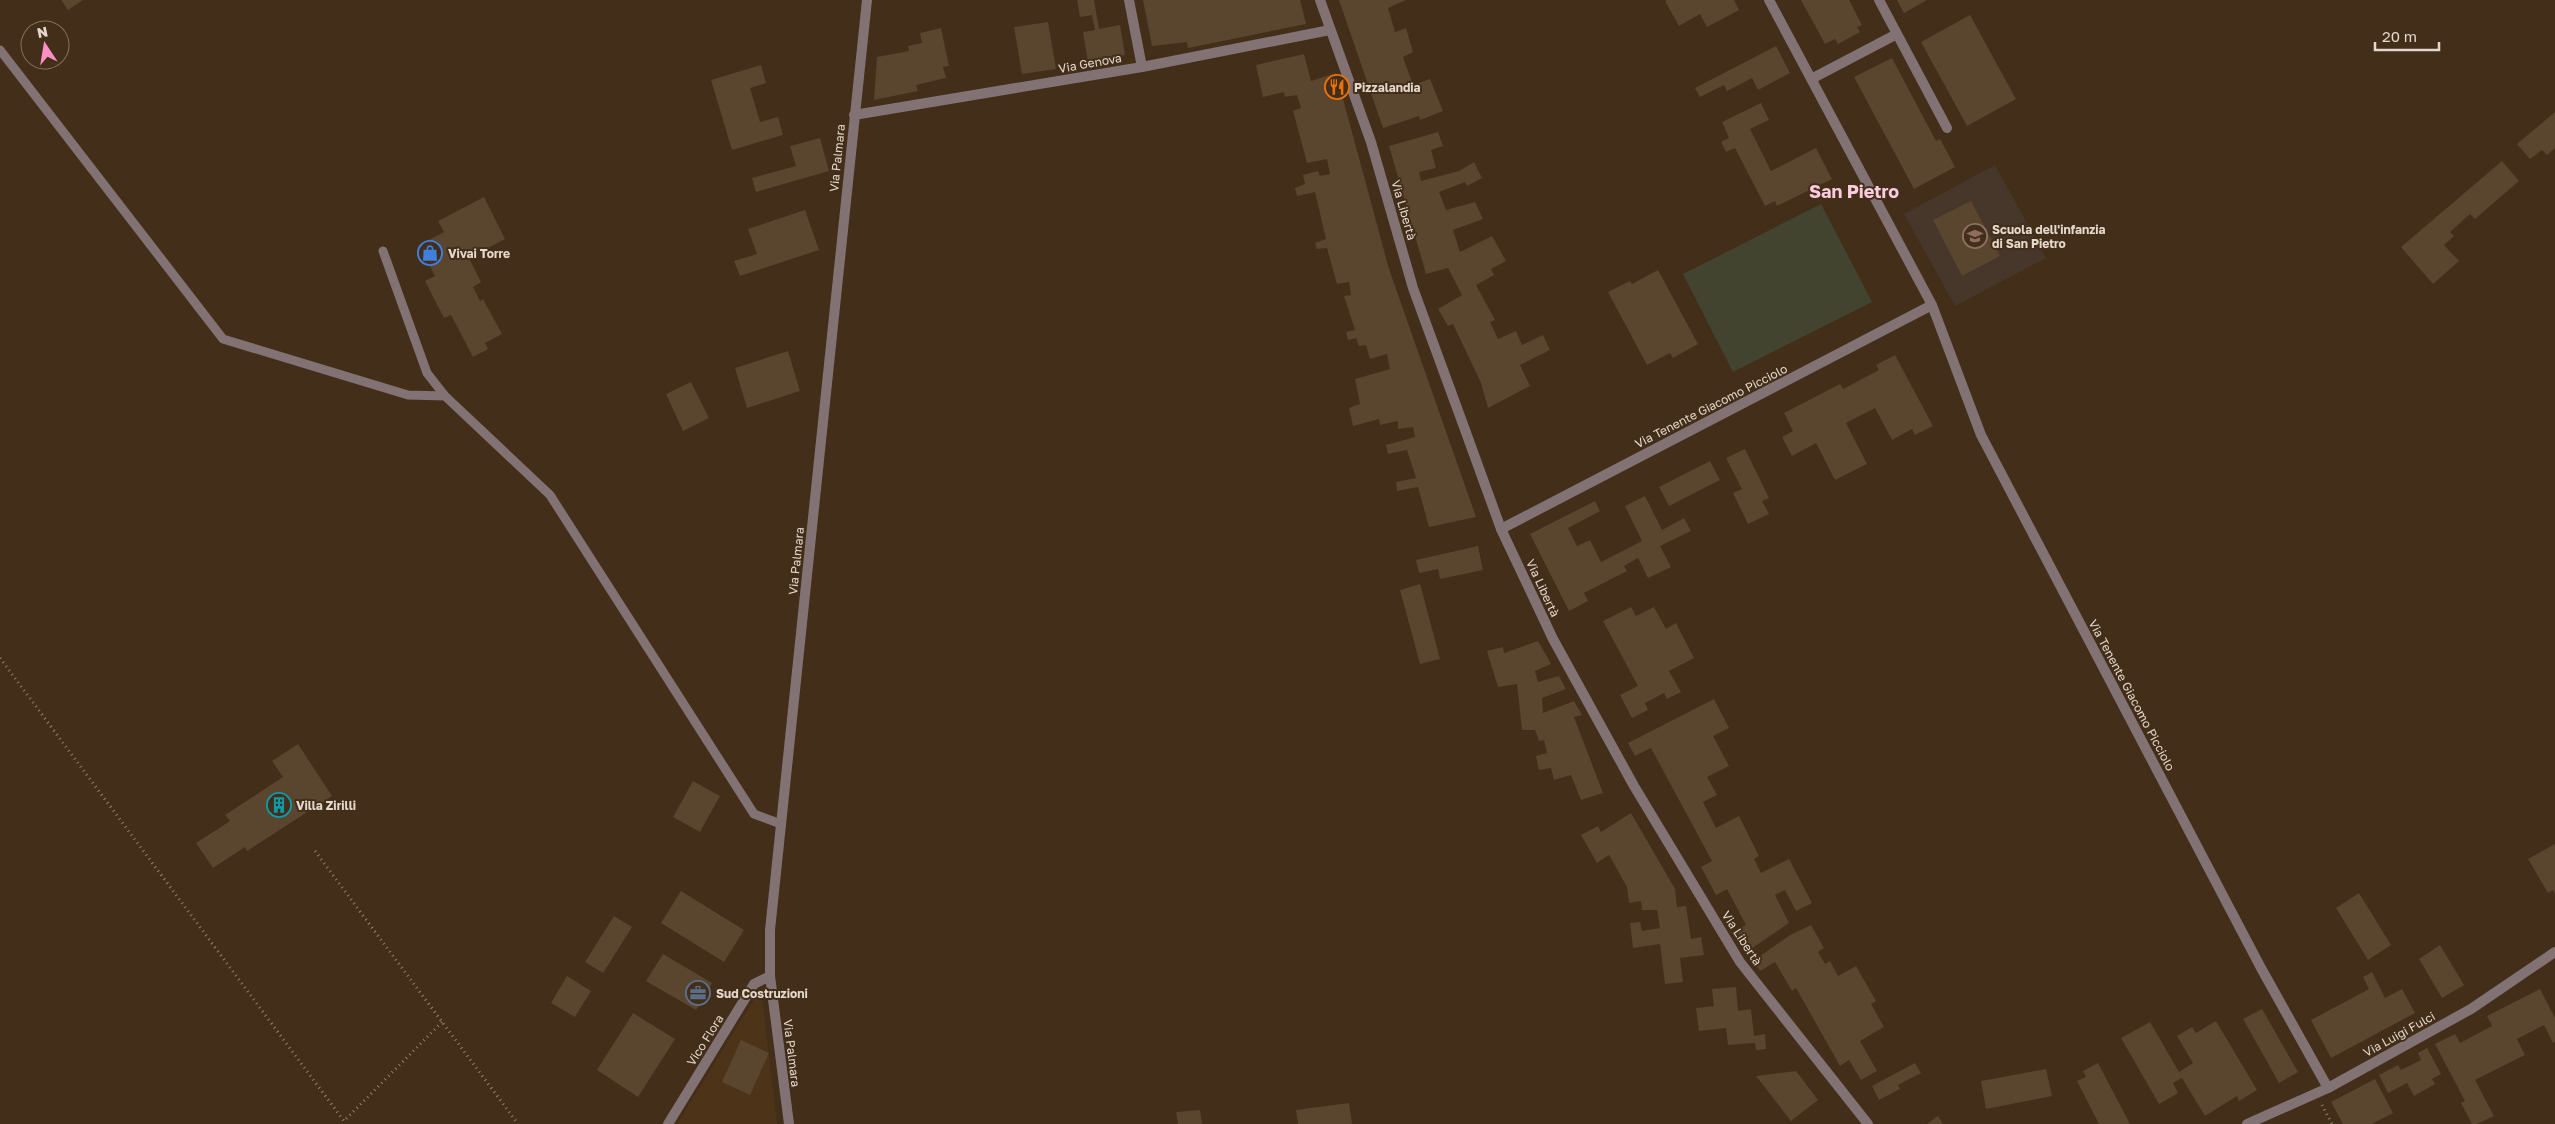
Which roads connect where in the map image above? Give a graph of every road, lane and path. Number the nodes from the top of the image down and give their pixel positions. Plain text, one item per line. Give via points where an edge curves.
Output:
1 (867, 0) edge
2 (1129, 0) edge
3 (1320, 0) edge
4 (1769, 0) edge
5 (1878, 0) edge
6 (1330, 30) junction
7 (1897, 34) junction
8 (0, 50) edge
9 (1142, 67) junction
10 (1812, 78) junction
11 (854, 115) junction
12 (1947, 128) dead end
13 (382, 251) dead end
14 (1932, 305) junction
15 (445, 396) junction
16 (1501, 529) junction
17 (0, 658) edge
18 (781, 824) junction
19 (315, 851) dead end
20 (2555, 952) edge
21 (770, 976) junction
22 (442, 1022) junction
23 (2328, 1088) junction
24 (518, 1124) edge
25 (668, 1124) edge
26 (788, 1124) edge
27 (1868, 1124) edge
28 (2247, 1124) edge

1 - 11 street, Via Palmara
2 - 9 street
3 - 6 street, Via Libertà
4 - 10 street, Via Tenente Giacomo Picciolo
5 - 7 street
6 - 9 street, Via Genova
6 - 16 street, Via Libertà via 1371,142 1413,288
7 - 10 street
7 - 12 street
8 - 15 lane via 223,340 408,395
9 - 11 street, Via Genova
10 - 14 street, Via Tenente Giacomo Picciolo
11 - 18 street, Via Palmara
13 - 15 lane via 427,373
14 - 16 street, Via Tenente Giacomo Picciolo
14 - 23 street, Via Tenente Giacomo Picciolo via 1981,435 2261,968
15 - 18 lane via 550,495 754,814
16 - 27 street, Via Libertà via 1553,639 1634,786 1740,962
17 - 22 path via 344,1121
18 - 21 street, Via Palmara via 770,930
19 - 22 path
20 - 23 street, Via Luigi Fulci via 2471,1009
21 - 25 street, Vico Flora via 754,984
21 - 26 street, Via Palmara
22 - 24 path
23 - 28 street, Via Luigi Fulci

